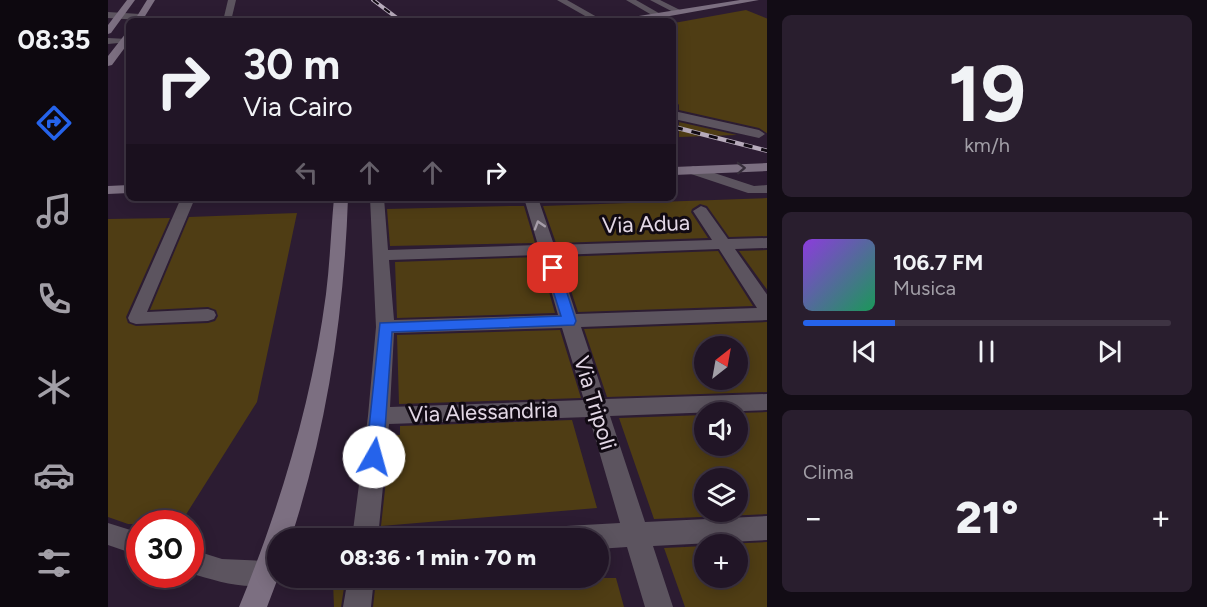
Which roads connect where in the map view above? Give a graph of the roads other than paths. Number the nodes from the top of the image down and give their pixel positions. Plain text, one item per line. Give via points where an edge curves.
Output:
1 (131, 0) edge
2 (151, 0) edge
3 (232, 0) edge
4 (561, 0) edge
5 (630, 0) edge
6 (654, 0) edge
7 (755, 0) edge
8 (680, 12) junction
9 (108, 15) edge
10 (660, 16) junction
11 (118, 17) junction
12 (128, 18) edge
13 (140, 18) edge
14 (228, 18) edge
15 (594, 18) edge
16 (646, 18) edge
17 (108, 31) edge
18 (126, 38) edge
19 (126, 39) edge
20 (108, 41) edge
21 (108, 63) edge
22 (676, 115) edge
23 (759, 135) dead end
24 (767, 167) edge
25 (693, 170) junction
26 (676, 171) edge
27 (126, 189) edge
28 (767, 189) edge
29 (108, 190) edge
30 (187, 201) edge
31 (341, 201) edge
32 (377, 201) edge
33 (532, 201) edge
34 (701, 211) dead end
35 (767, 243) edge
36 (722, 244) junction
37 (547, 250) junction
38 (381, 255) junction
39 (767, 311) edge
40 (767, 312) edge
41 (208, 315) dead end
42 (569, 321) junction
43 (385, 327) junction
44 (767, 402) edge
45 (597, 408) junction
46 (379, 416) junction
47 (281, 528) edge
48 (366, 528) edge
49 (767, 528) edge
50 (108, 534) edge
51 (636, 535) junction
52 (609, 536) edge
53 (126, 540) edge
54 (204, 565) edge
55 (267, 573) joint
56 (360, 588) edge
57 (254, 607) edge
58 (357, 607) edge
59 (659, 607) edge

1 - 11 main road
2 - 13 main road
3 - 14 street
4 - 15 lane
5 - 10 lane
6 - 8 lane
7 - 8 main road
8 - 10 main road
9 - 11 street
10 - 16 main road
11 - 12 street
11 - 17 main road
18 - 20 street
19 - 21 main road
22 - 23 street
25 -> 24 main road
25 - 26 main road
25 - 28 street via 753,190
27 - 29 main road
30 - 41 lane via 136,318
31 - 47 main road via 333,307 311,427
32 - 38 street
37 -> 33 street, Via Tripoli
34 - 36 street
35 - 36 street, Via Adua
36 - 37 street, Via Adua
36 - 39 street
37 - 38 street, Via Adua
37 - 42 street, Via Tripoli
38 - 43 street
40 - 42 street
42 - 43 street
42 - 45 street, Via Tripoli
43 - 46 street
44 - 45 street, Via Alessandria
45 - 46 street, Via Alessandria
45 - 51 street, Via Tripoli
46 - 48 street
49 - 51 street
50 - 53 lane
51 - 52 street
51 - 59 street, Via Tripoli
54 - 55 lane via 222,571
55 - 57 main road
56 - 58 street

